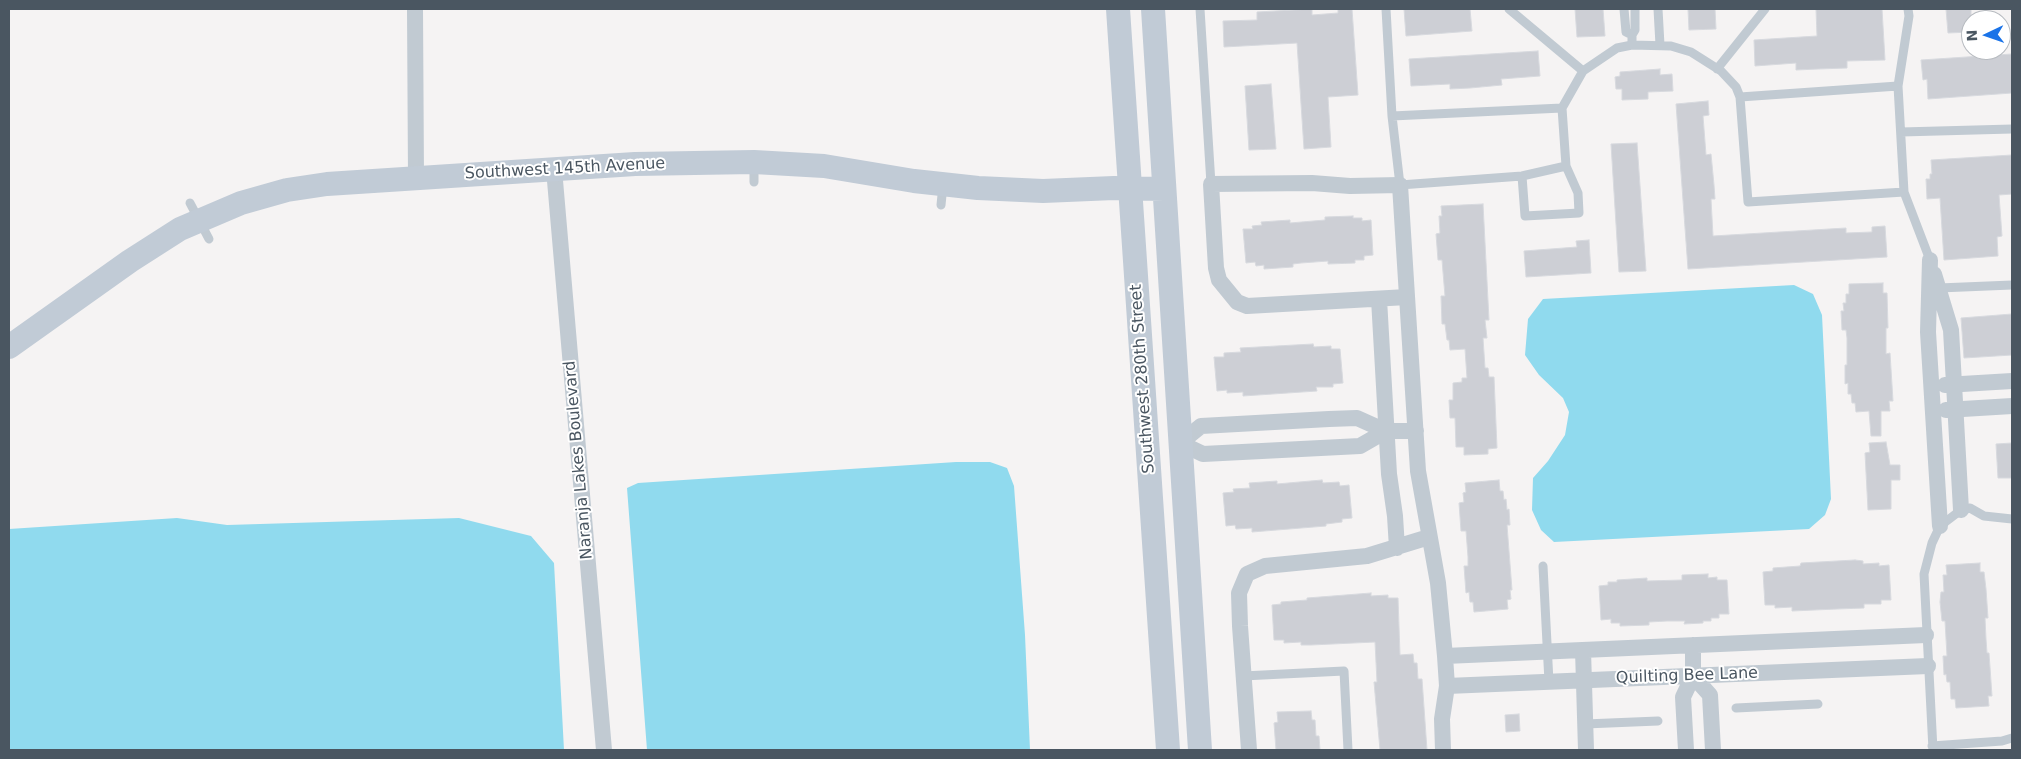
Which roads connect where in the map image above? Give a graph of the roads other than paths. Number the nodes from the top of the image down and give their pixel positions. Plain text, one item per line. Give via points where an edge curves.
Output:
1 (415, 9) edge
2 (1118, 9) edge
3 (1153, 9) edge
4 (1200, 9) edge
5 (1386, 9) edge
6 (1509, 9) edge
7 (1624, 9) edge
8 (1635, 9) edge
9 (1658, 9) edge
10 (1765, 9) edge
11 (1908, 9) edge
12 (1632, 35) junction
13 (1632, 45) junction
14 (1660, 45) junction
15 (1717, 69) junction
16 (1583, 71) junction
17 (1898, 86) junction
18 (1740, 97) junction
19 (1562, 108) junction
20 (1392, 116) junction
21 (2012, 129) edge
22 (1901, 132) junction
23 (1566, 166) junction
24 (554, 169) junction
25 (1522, 176) junction
26 (416, 178) junction
27 (1212, 184) junction
28 (1400, 185) junction
29 (1130, 188) junction
30 (1164, 189) junction
31 (1904, 192) junction
32 (1930, 260) junction
33 (2012, 284) edge
34 (1938, 288) junction
35 (1407, 297) junction
36 (1379, 299) junction
37 (9, 347) edge
38 (2012, 381) edge
39 (1955, 384) junction
40 (1933, 386) junction
41 (2012, 406) edge
42 (1956, 409) junction
43 (1934, 410) junction
44 (1386, 431) junction
45 (1416, 431) junction
46 (1148, 442) junction
47 (1180, 443) junction
48 (1961, 510) junction
49 (2012, 519) edge
50 (1940, 526) junction
51 (1429, 538) junction
52 (1397, 548) junction
53 (1543, 566) dead end
54 (1926, 635) junction
55 (1693, 645) junction
56 (1583, 650) junction
57 (1547, 652) junction
58 (1446, 656) junction
59 (1928, 666) junction
60 (1244, 676) junction
61 (1694, 676) junction
62 (1584, 681) junction
63 (1549, 682) junction
64 (1447, 686) junction
65 (1818, 704) dead end
66 (1736, 708) dead end
67 (1658, 721) dead end
68 (1585, 724) junction
69 (2012, 738) edge
70 (1932, 748) edge
71 (604, 750) edge
72 (1168, 750) edge
73 (1200, 750) edge
74 (1249, 750) edge
75 (1348, 750) edge
76 (1443, 750) edge
77 (1586, 750) edge
78 (1686, 750) edge
79 (1713, 750) edge

1 - 26 street
2 - 29 street, Southwest 280th Street
3 - 30 street, Southwest 280th Street
4 - 27 lane
5 - 20 lane
6 - 16 lane
7 - 12 lane via 1626,32
8 - 12 lane via 1636,30
9 - 14 lane
10 - 15 lane
11 - 17 lane
12 - 13 lane
13 - 14 lane
13 - 16 lane via 1617,48
14 - 15 lane via 1691,52
15 - 18 lane via 1736,87
16 - 19 lane
17 - 18 lane
17 - 22 lane
18 - 31 lane via 1748,202
19 - 20 lane
19 - 23 lane
20 - 28 lane
21 - 22 lane
22 - 31 lane
23 - 25 lane
23 - 25 lane via 1578,193 1579,214 1525,216
24 - 26 street, Southwest 145th Avenue
24 - 29 street, Southwest 145th Avenue via 650,164 754,172 824,166 942,194 996,189
24 - 71 street, Naranja Lakes Boulevard
25 - 28 lane
26 - 37 street, Southwest 145th Avenue via 328,184 287,190 242,203 150,247
27 - 28 street
27 - 36 street via 1216,268 1219,280 1238,302 1247,306
28 - 35 street
29 - 30 street, Southwest 145th Avenue
29 - 46 street, Southwest 280th Street
30 - 47 street, Southwest 280th Street
31 - 32 lane
32 - 34 street
32 - 40 street via 1928,332
33 - 34 lane
34 - 39 street via 1951,330
35 - 36 street
35 - 45 street
36 - 44 street
38 - 39 street
39 - 40 street
39 - 42 street
40 - 43 street
41 - 42 street
42 - 43 street
42 - 48 street
43 - 50 street
44 - 45 street
44 - 47 street via 1360,446 1203,454
44 - 47 street via 1357,418 1201,426
44 - 52 street
45 - 51 street via 1418,471
46 - 47 street
46 - 72 street, Southwest 280th Street
47 - 73 street, Southwest 280th Street
48 - 49 lane via 1970,508 1984,516
48 - 50 lane
50 - 54 lane via 1924,574
51 - 52 street
51 - 58 street via 1438,582
52 - 60 street via 1367,556 1265,566 1247,574 1239,593
53 - 57 lane
54 - 55 street, Quilting Bee Lane
54 - 59 lane
55 - 56 street, Quilting Bee Lane
55 - 61 street
56 - 57 street, Quilting Bee Lane
56 - 62 street
57 - 58 street, Quilting Bee Lane
57 - 63 lane
58 - 64 street
59 - 61 street, Quilting Bee Lane
59 - 70 lane
60 - 74 street
60 - 75 lane via 1344,671
61 - 62 street, Quilting Bee Lane
61 - 78 street via 1683,697
61 - 79 street via 1710,695
62 - 63 street, Quilting Bee Lane
62 - 68 street
63 - 64 street, Quilting Bee Lane
64 - 76 street via 1442,719
65 - 66 lane
67 - 68 lane
68 - 77 street
69 - 70 lane

